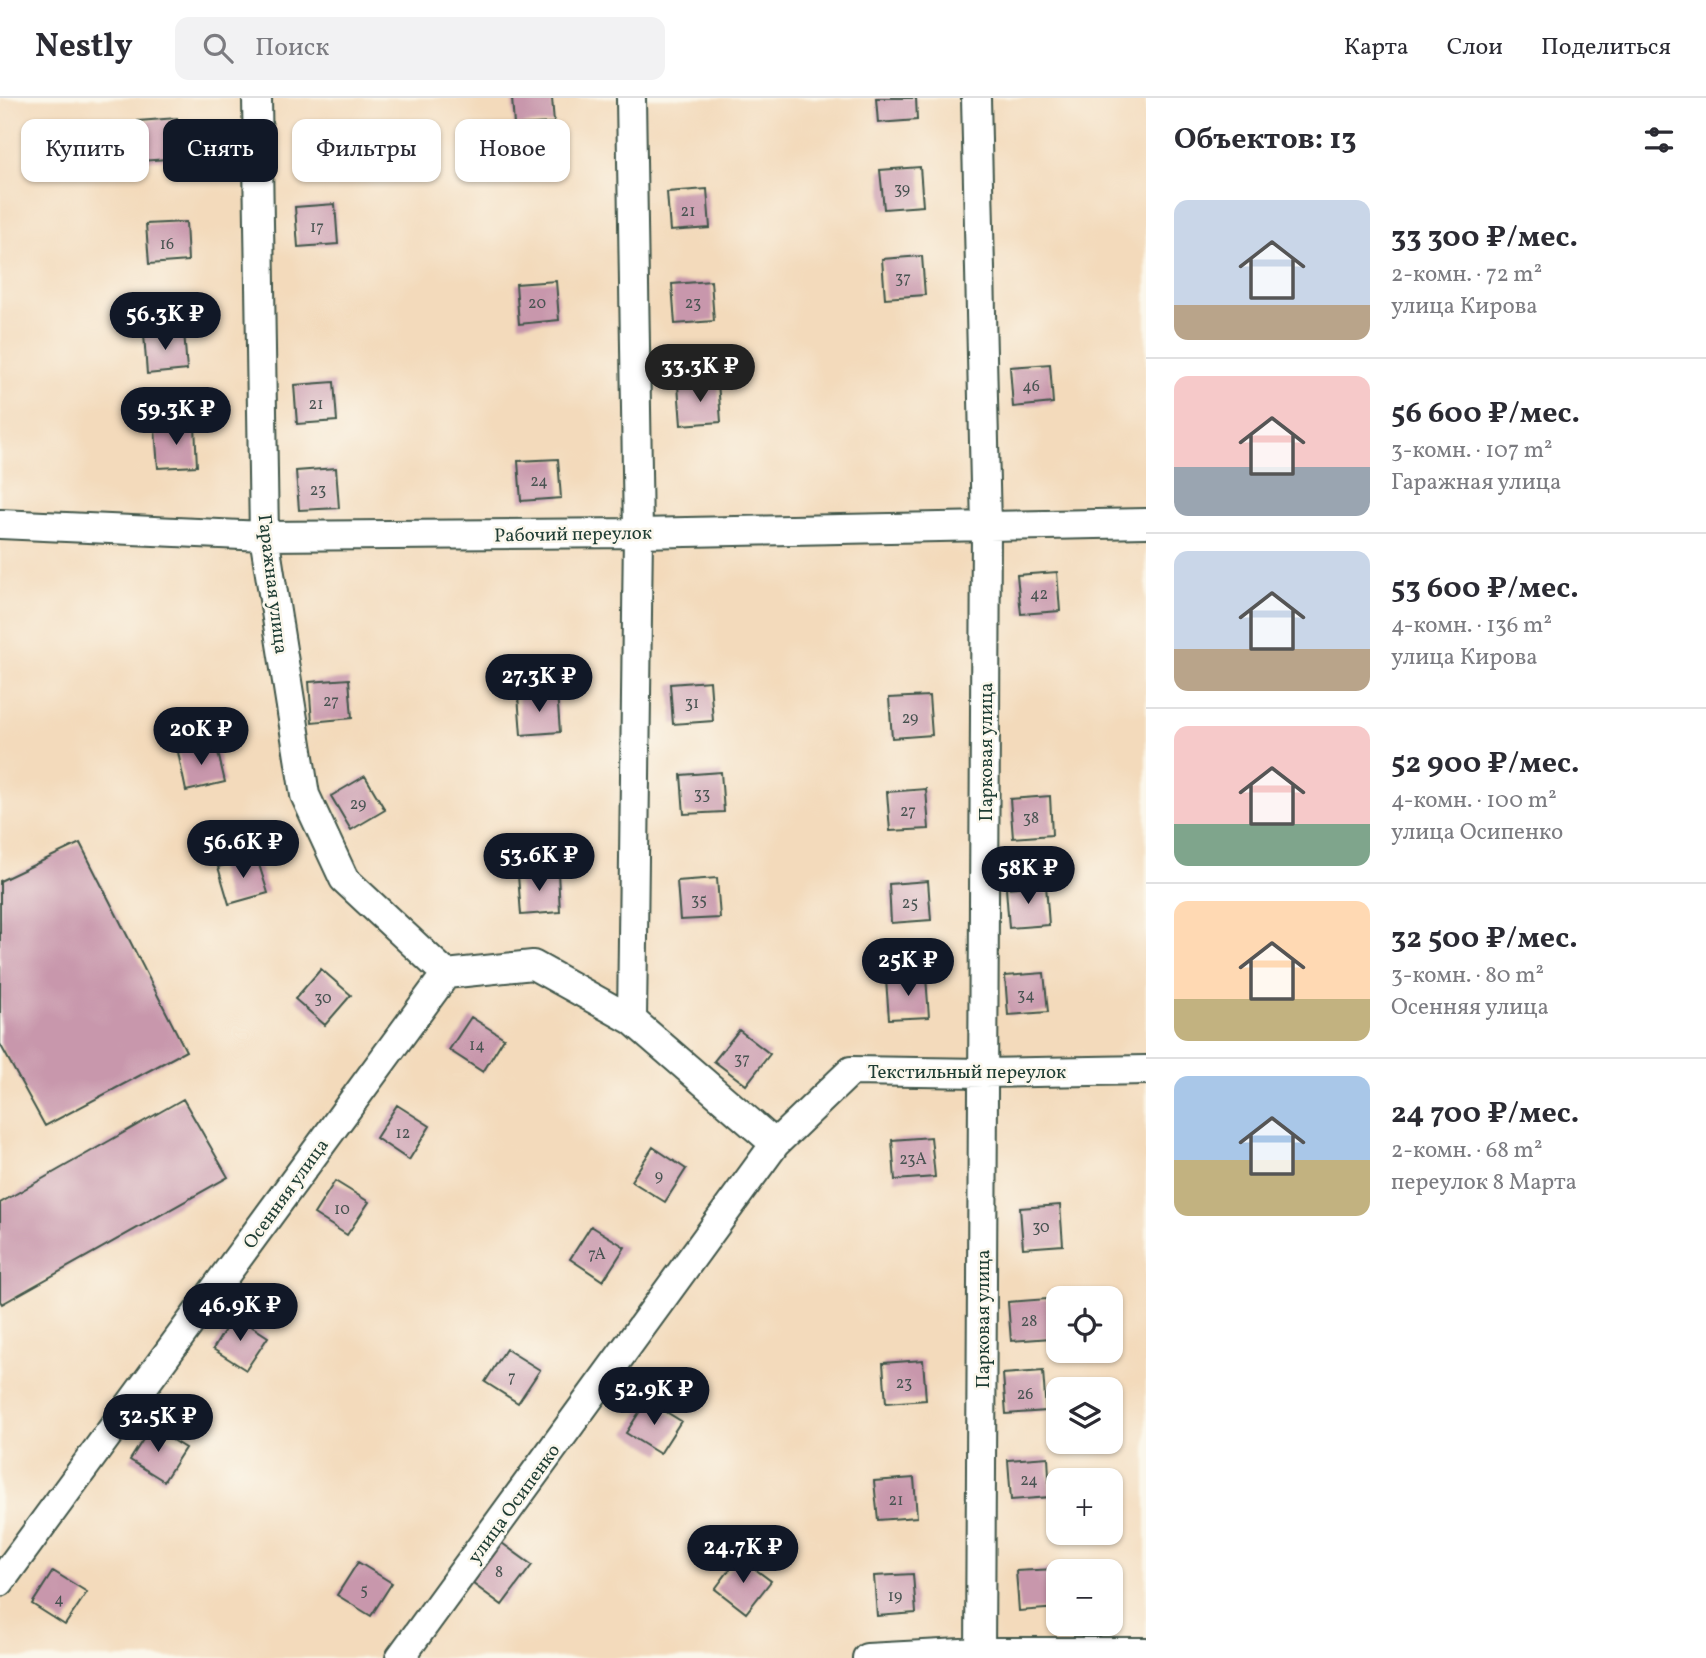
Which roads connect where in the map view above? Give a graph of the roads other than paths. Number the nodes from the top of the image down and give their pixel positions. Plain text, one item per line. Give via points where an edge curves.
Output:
1 (257, 98) edge
2 (631, 98) edge
3 (976, 98) edge
4 (1146, 523) edge
5 (0, 524) edge
6 (986, 527) junction
7 (638, 533) junction
8 (264, 536) junction
9 (446, 974) junction
10 (632, 1020) junction
11 (1146, 1070) edge
12 (984, 1073) junction
13 (775, 1144) junction
14 (0, 1582) edge
15 (1146, 1652) edge
16 (980, 1655) edge
17 (400, 1658) edge
18 (867, 1658) edge

1 - 8 street, Гаражная улица
2 - 7 street
3 - 6 street, Парковая улица
4 - 6 street, Рабочий переулок
5 - 8 street, Рабочий переулок
6 - 7 street, Рабочий переулок
6 - 12 street, Парковая улица
7 - 8 street, Рабочий переулок
7 - 10 street
8 - 9 street, Гаражная улица via 304,795 344,879
9 - 10 street via 533,965
9 - 14 street, Осенняя улица
10 - 13 street
11 - 12 street, Текстильный переулок
12 - 13 street, Текстильный переулок via 850,1071
12 - 16 street, Парковая улица
13 - 17 street, улица Осипенко
15 - 16 street
16 - 18 street

